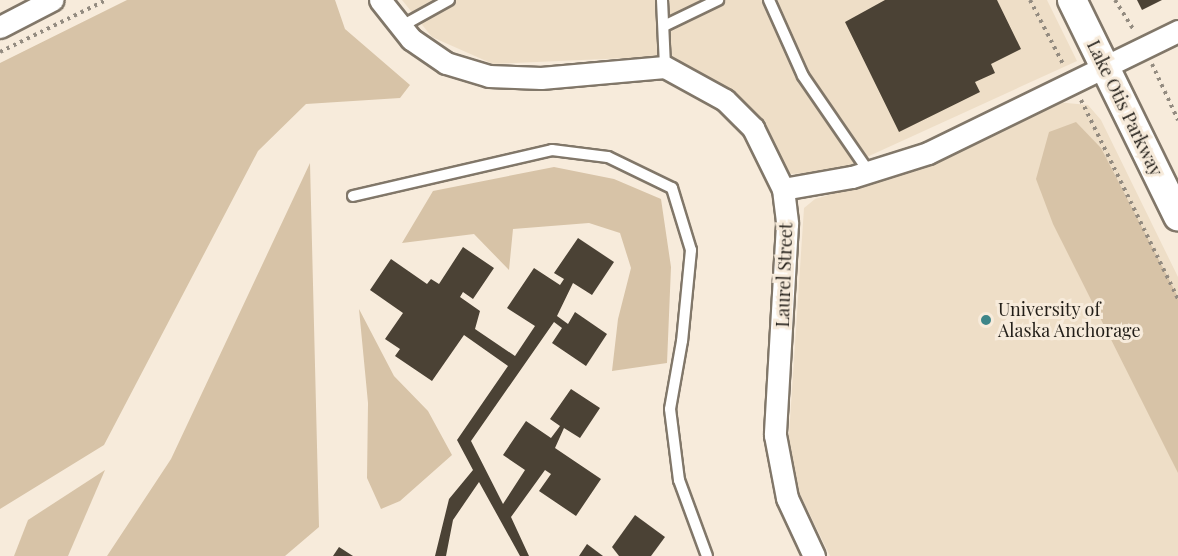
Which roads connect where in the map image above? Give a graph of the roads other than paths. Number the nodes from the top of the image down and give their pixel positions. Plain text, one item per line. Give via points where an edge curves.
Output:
1 (52, 0) edge
2 (380, 0) edge
3 (449, 0) edge
4 (662, 0) edge
5 (718, 0) edge
6 (769, 0) edge
7 (1072, 0) edge
8 (666, 25) junction
9 (0, 27) edge
10 (400, 27) junction
11 (1178, 32) edge
12 (1104, 66) junction
13 (665, 67) junction
14 (869, 172) junction
15 (783, 189) junction
16 (353, 196) dead end
17 (1175, 203) edge
18 (706, 556) edge
19 (814, 556) edge

1 - 9 street
2 - 10 street
3 - 10 lane
4 - 8 lane
5 - 8 lane
6 - 14 lane via 803,76
7 - 12 main road, Lake Otis Parkway
8 - 13 lane
10 - 13 street via 446,63 489,76 541,78
11 - 12 street
12 - 14 street via 928,153
12 - 17 main road, Lake Otis Parkway
13 - 15 street, Laurel Street via 725,100 753,128
14 - 15 street
15 - 19 street, Laurel Street via 788,224 775,435 787,498
16 - 18 lane via 552,150 608,157 672,188 691,250 670,409 679,480

